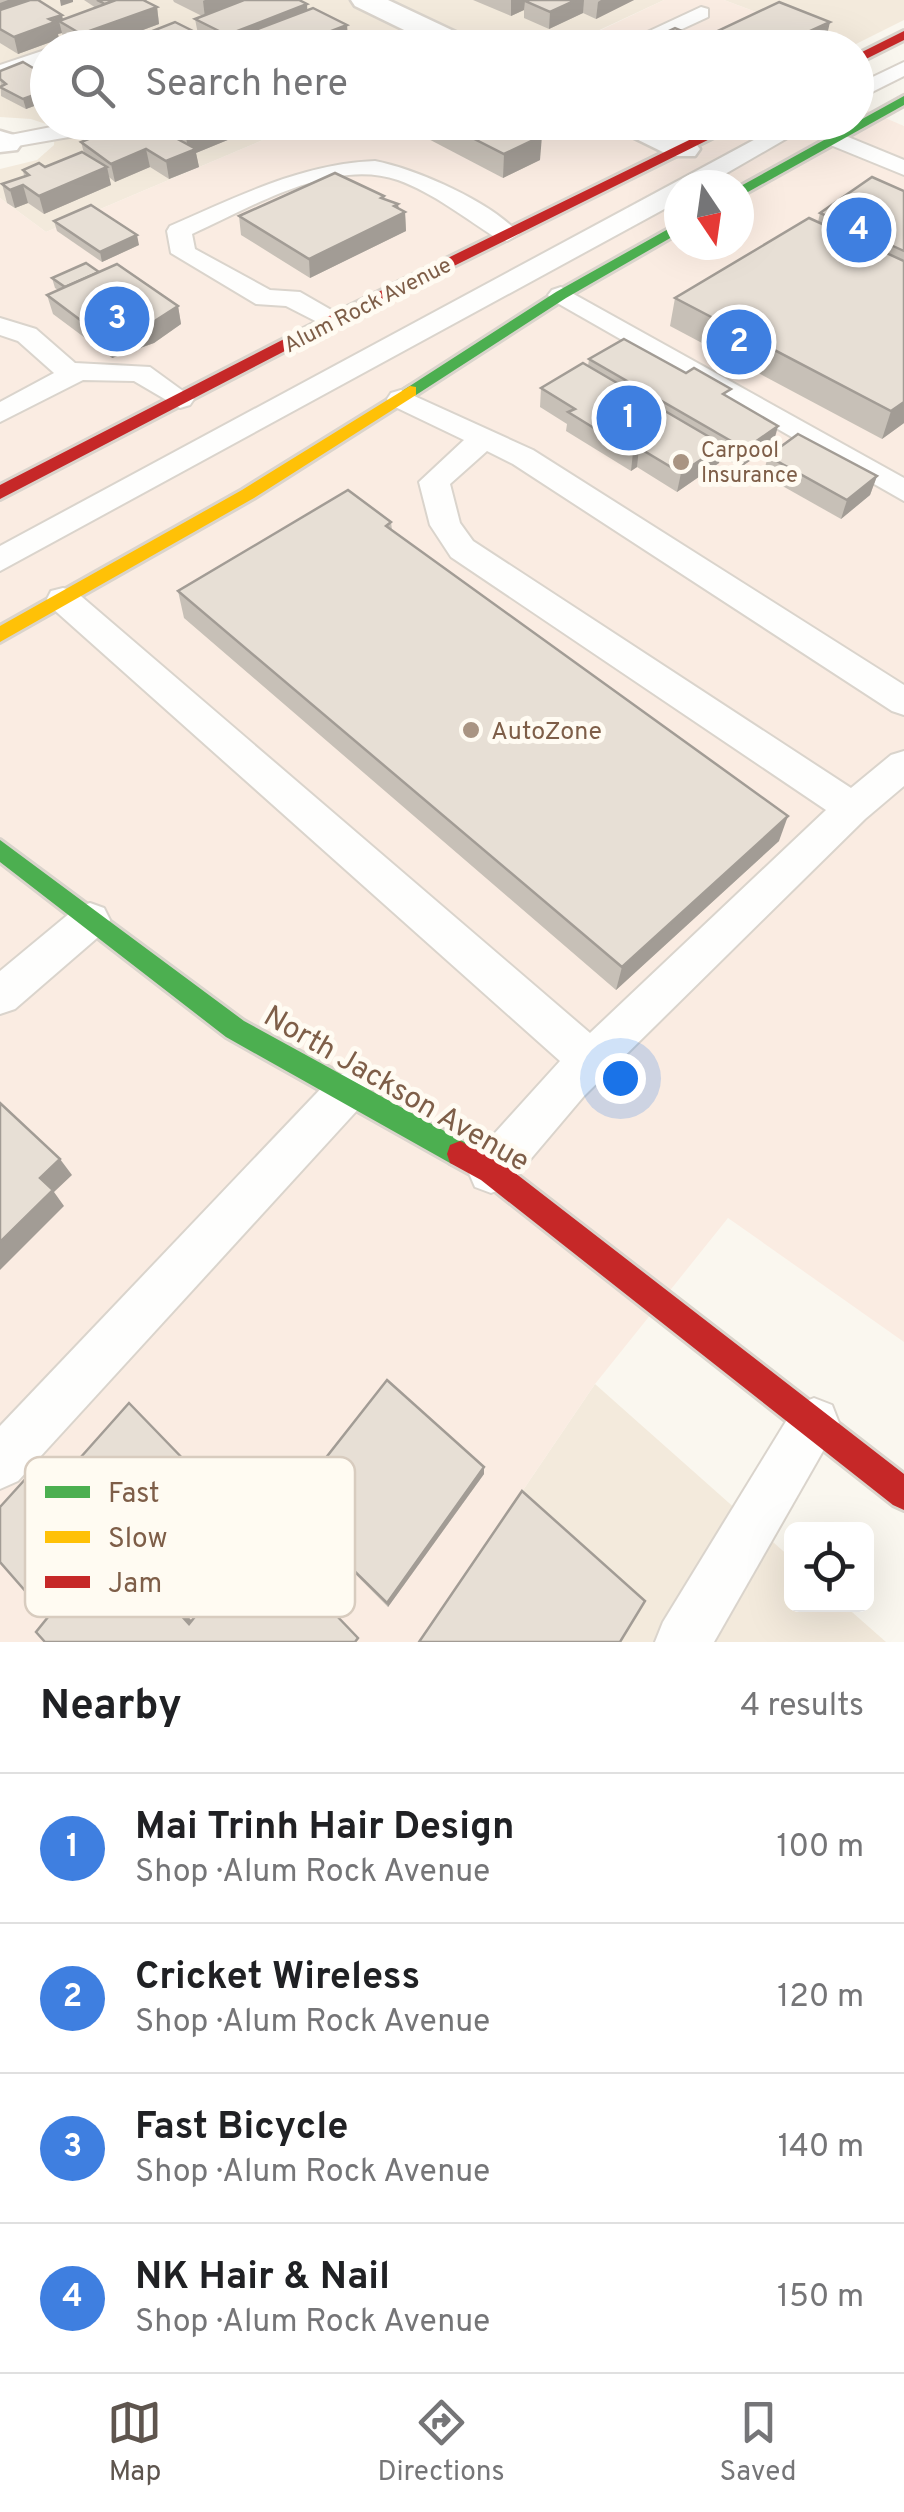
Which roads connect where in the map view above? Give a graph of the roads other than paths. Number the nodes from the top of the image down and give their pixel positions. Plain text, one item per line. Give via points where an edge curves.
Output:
1 (365, 0) edge
2 (701, 13) dead end
3 (428, 30) edge
4 (663, 30) edge
5 (904, 36) edge
6 (874, 51) edge
7 (30, 61) edge
8 (904, 68) edge
9 (0, 72) edge
10 (874, 84) edge
11 (904, 100) edge
12 (874, 117) edge
13 (30, 137) edge
14 (664, 140) edge
15 (701, 140) edge
16 (771, 140) edge
17 (832, 140) edge
18 (841, 140) edge
19 (3, 142) edge
20 (683, 149) junction
21 (904, 168) edge
22 (716, 170) edge
23 (754, 184) edge
24 (664, 198) edge
25 (507, 234) junction
26 (664, 236) edge
27 (561, 295) junction
28 (331, 321) junction
29 (0, 326) edge
30 (79, 371) junction
31 (180, 399) junction
32 (400, 399) junction
33 (0, 413) edge
34 (484, 439) junction
35 (904, 491) edge
36 (0, 493) edge
37 (0, 560) edge
38 (64, 600) junction
39 (0, 636) edge
40 (904, 702) edge
41 (904, 764) edge
42 (852, 808) junction
43 (0, 849) edge
44 (90, 920) junction
45 (0, 996) edge
46 (592, 1062) junction
47 (346, 1092) junction
48 (491, 1171) junction
49 (814, 1423) junction
50 (0, 1463) edge
51 (900, 1484) edge
52 (683, 1642) edge

1 - 3 street
2 - 4 lane
5 - 6 main road
7 - 9 lane
8 - 10 lane
11 - 12 main road
13 - 19 lane
14 - 20 street
15 - 20 main road, Alum Rock Avenue
16 - 22 lane
17 - 23 main road
18 - 21 lane
20 - 25 main road, Alum Rock Avenue
24 - 37 lane, Alum Rock Avenue
25 - 28 main road, Alum Rock Avenue
25 - 28 lane via 398,172 354,170 302,178 179,231 183,254 196,262 265,298 291,298
26 - 27 main road
27 - 32 main road
27 - 35 lane
28 - 31 main road, Alum Rock Avenue
29 - 30 lane via 27,335 68,371
30 - 31 lane via 140,373
30 - 33 lane
31 - 36 main road, Alum Rock Avenue
32 - 34 lane
32 - 38 main road
34 - 40 lane via 523,457
34 - 42 lane via 434,482 444,525 462,549
38 - 39 main road
38 - 46 lane
41 - 42 lane
42 - 46 lane
43 - 44 main road, North Jackson Avenue
44 - 45 lane
44 - 47 main road, North Jackson Avenue via 235,1029
46 - 48 lane
47 - 48 main road, North Jackson Avenue
47 - 50 lane
48 - 49 main road, North Jackson Avenue
49 - 51 main road, North Jackson Avenue
49 - 52 lane

